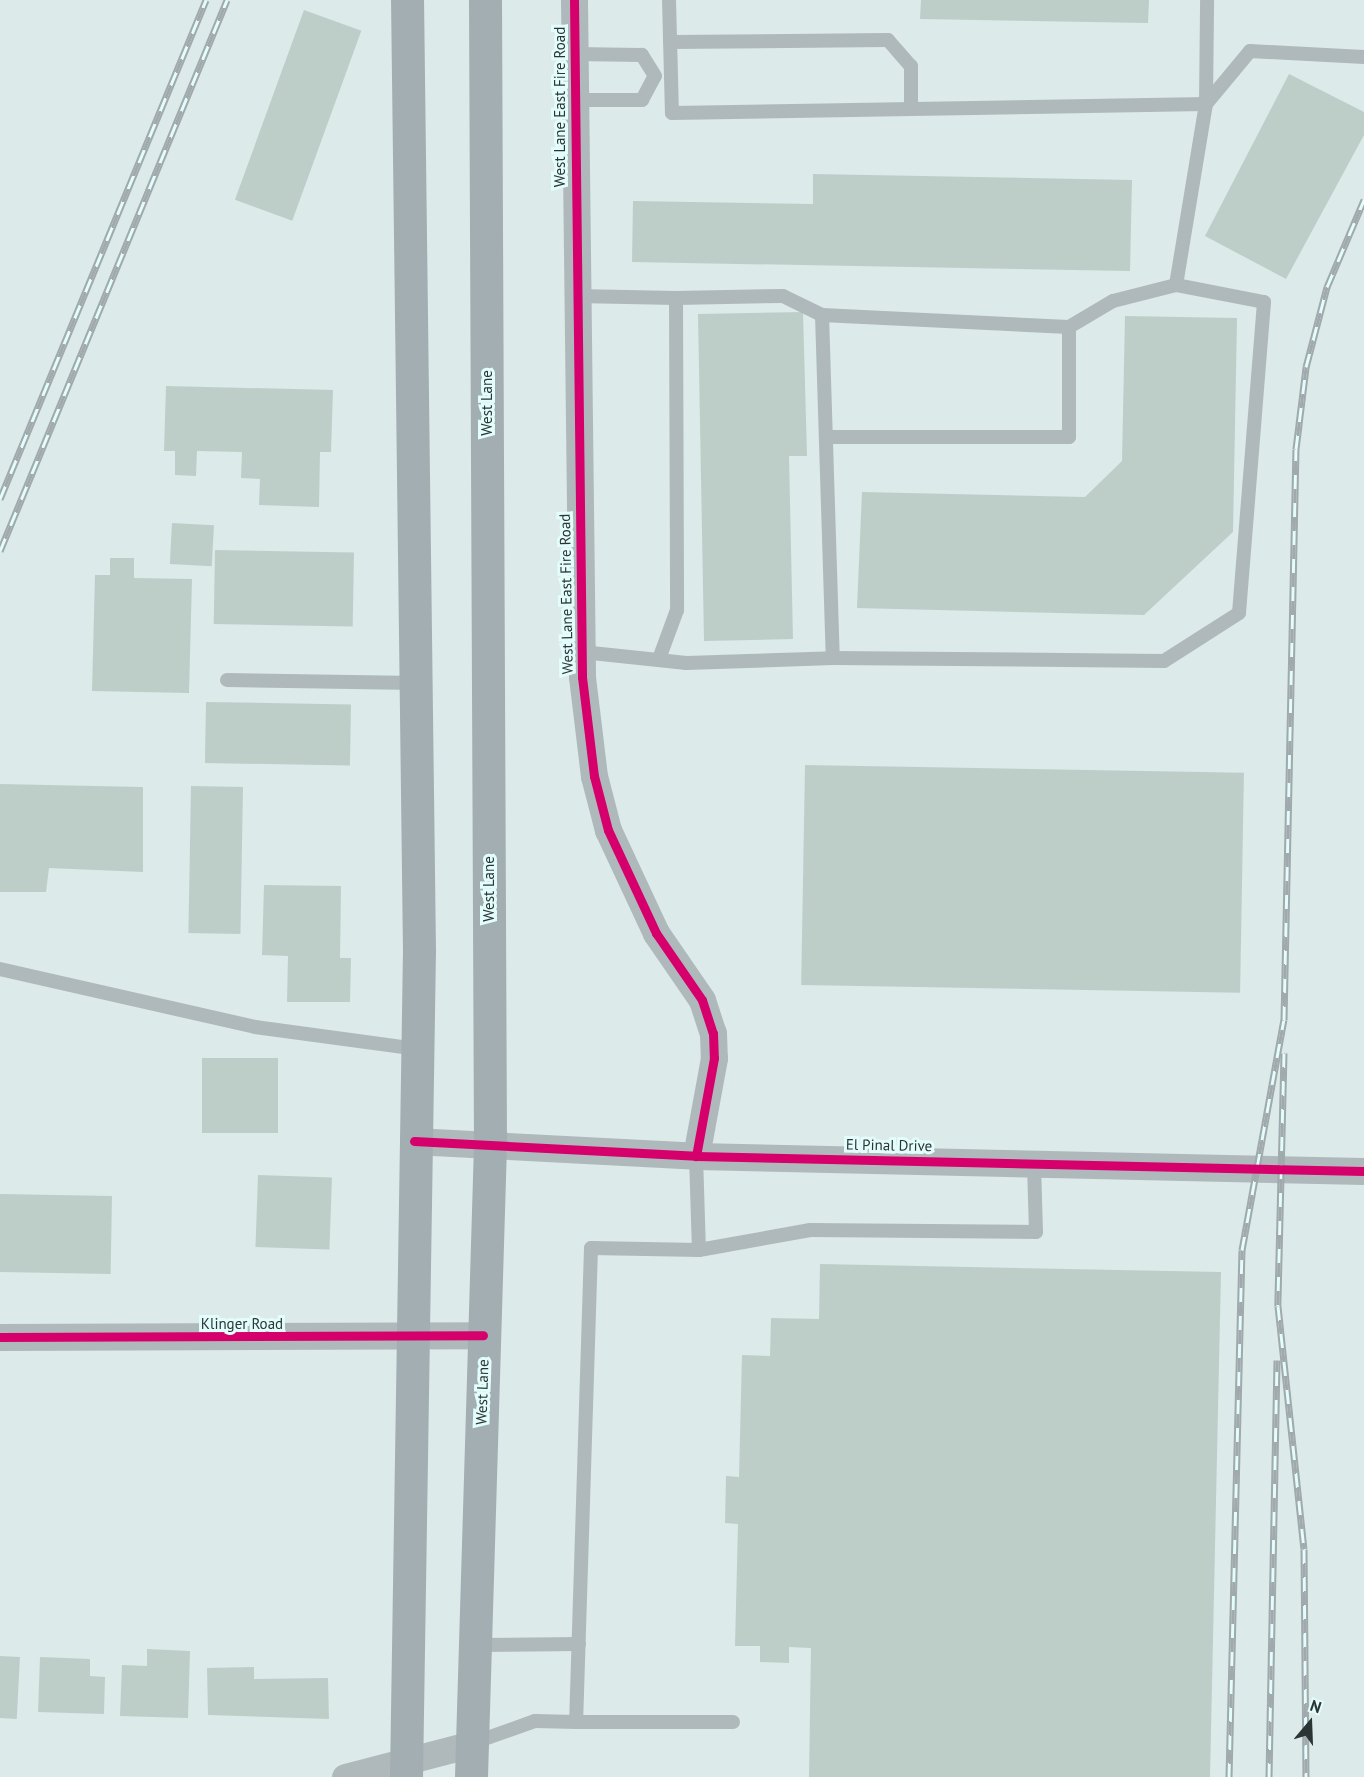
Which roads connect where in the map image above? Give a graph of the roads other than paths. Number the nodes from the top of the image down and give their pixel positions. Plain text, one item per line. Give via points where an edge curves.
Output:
1 (407, 0) edge
2 (484, 0) edge
3 (574, 0) edge
4 (669, 0) edge
5 (1207, 0) edge
6 (670, 42) junction
7 (575, 54) junction
8 (1364, 57) edge
9 (655, 76) junction
10 (671, 76) junction
11 (574, 100) junction
12 (1206, 104) junction
13 (912, 110) junction
14 (1176, 285) junction
15 (576, 296) junction
16 (676, 298) junction
17 (822, 315) junction
18 (1070, 327) junction
19 (826, 437) junction
20 (582, 652) junction
21 (833, 658) junction
22 (659, 659) junction
23 (227, 680) dead end
24 (416, 683) junction
25 (0, 969) edge
26 (417, 1049) junction
27 (414, 1141) junction
28 (490, 1145) junction
29 (696, 1156) junction
30 (1034, 1164) junction
31 (1364, 1171) edge
32 (1364, 1186) edge
33 (699, 1250) junction
34 (483, 1335) junction
35 (410, 1336) junction
36 (0, 1337) edge
37 (579, 1644) junction
38 (475, 1645) junction
39 (576, 1722) junction
40 (733, 1722) dead end
41 (471, 1744) junction
42 (406, 1770) edge
43 (345, 1777) edge
44 (471, 1777) edge

1 - 24 main road
2 - 28 main road, West Lane
3 - 7 street, West Lane East Fire Road
4 - 6 lane
5 - 12 lane
6 - 10 lane
6 - 13 lane via 888,40 911,66
7 - 9 lane via 642,55
7 - 11 street, West Lane East Fire Road
8 - 12 lane via 1250,51
9 - 10 lane
9 - 11 lane via 642,100
10 - 13 lane via 672,113
11 - 15 street, West Lane East Fire Road
12 - 13 lane
12 - 14 lane
14 - 18 lane via 1113,301
14 - 21 lane via 1264,302 1239,613 1164,661
15 - 16 lane
15 - 20 street, West Lane East Fire Road
16 - 17 lane via 783,296
16 - 22 lane via 677,610
17 - 18 lane
17 - 19 lane
18 - 19 lane via 1069,437
19 - 21 lane
20 - 22 lane
20 - 29 street, West Lane East Fire Road via 594,776 608,830 656,933 702,1000 712,1033 714,1058
21 - 22 lane via 686,663
23 - 24 lane
24 - 26 main road
25 - 26 lane via 255,1027
26 - 27 main road
27 - 28 street, El Pinal Drive
27 - 35 main road
28 - 29 street, El Pinal Drive
28 - 34 main road, West Lane
29 - 30 street, El Pinal Drive
29 - 33 lane
30 - 31 street, El Pinal Drive
30 - 33 lane via 1036,1232 810,1230
31 - 32 lane
33 - 37 lane via 591,1248
34 - 35 street, Klinger Road
34 - 38 main road, West Lane
35 - 36 street, Klinger Road
35 - 42 main road
37 - 38 lane
37 - 39 lane
38 - 41 main road, West Lane
39 - 40 lane
39 - 41 lane via 535,1721
41 - 42 street
41 - 44 main road, West Lane
42 - 43 street

